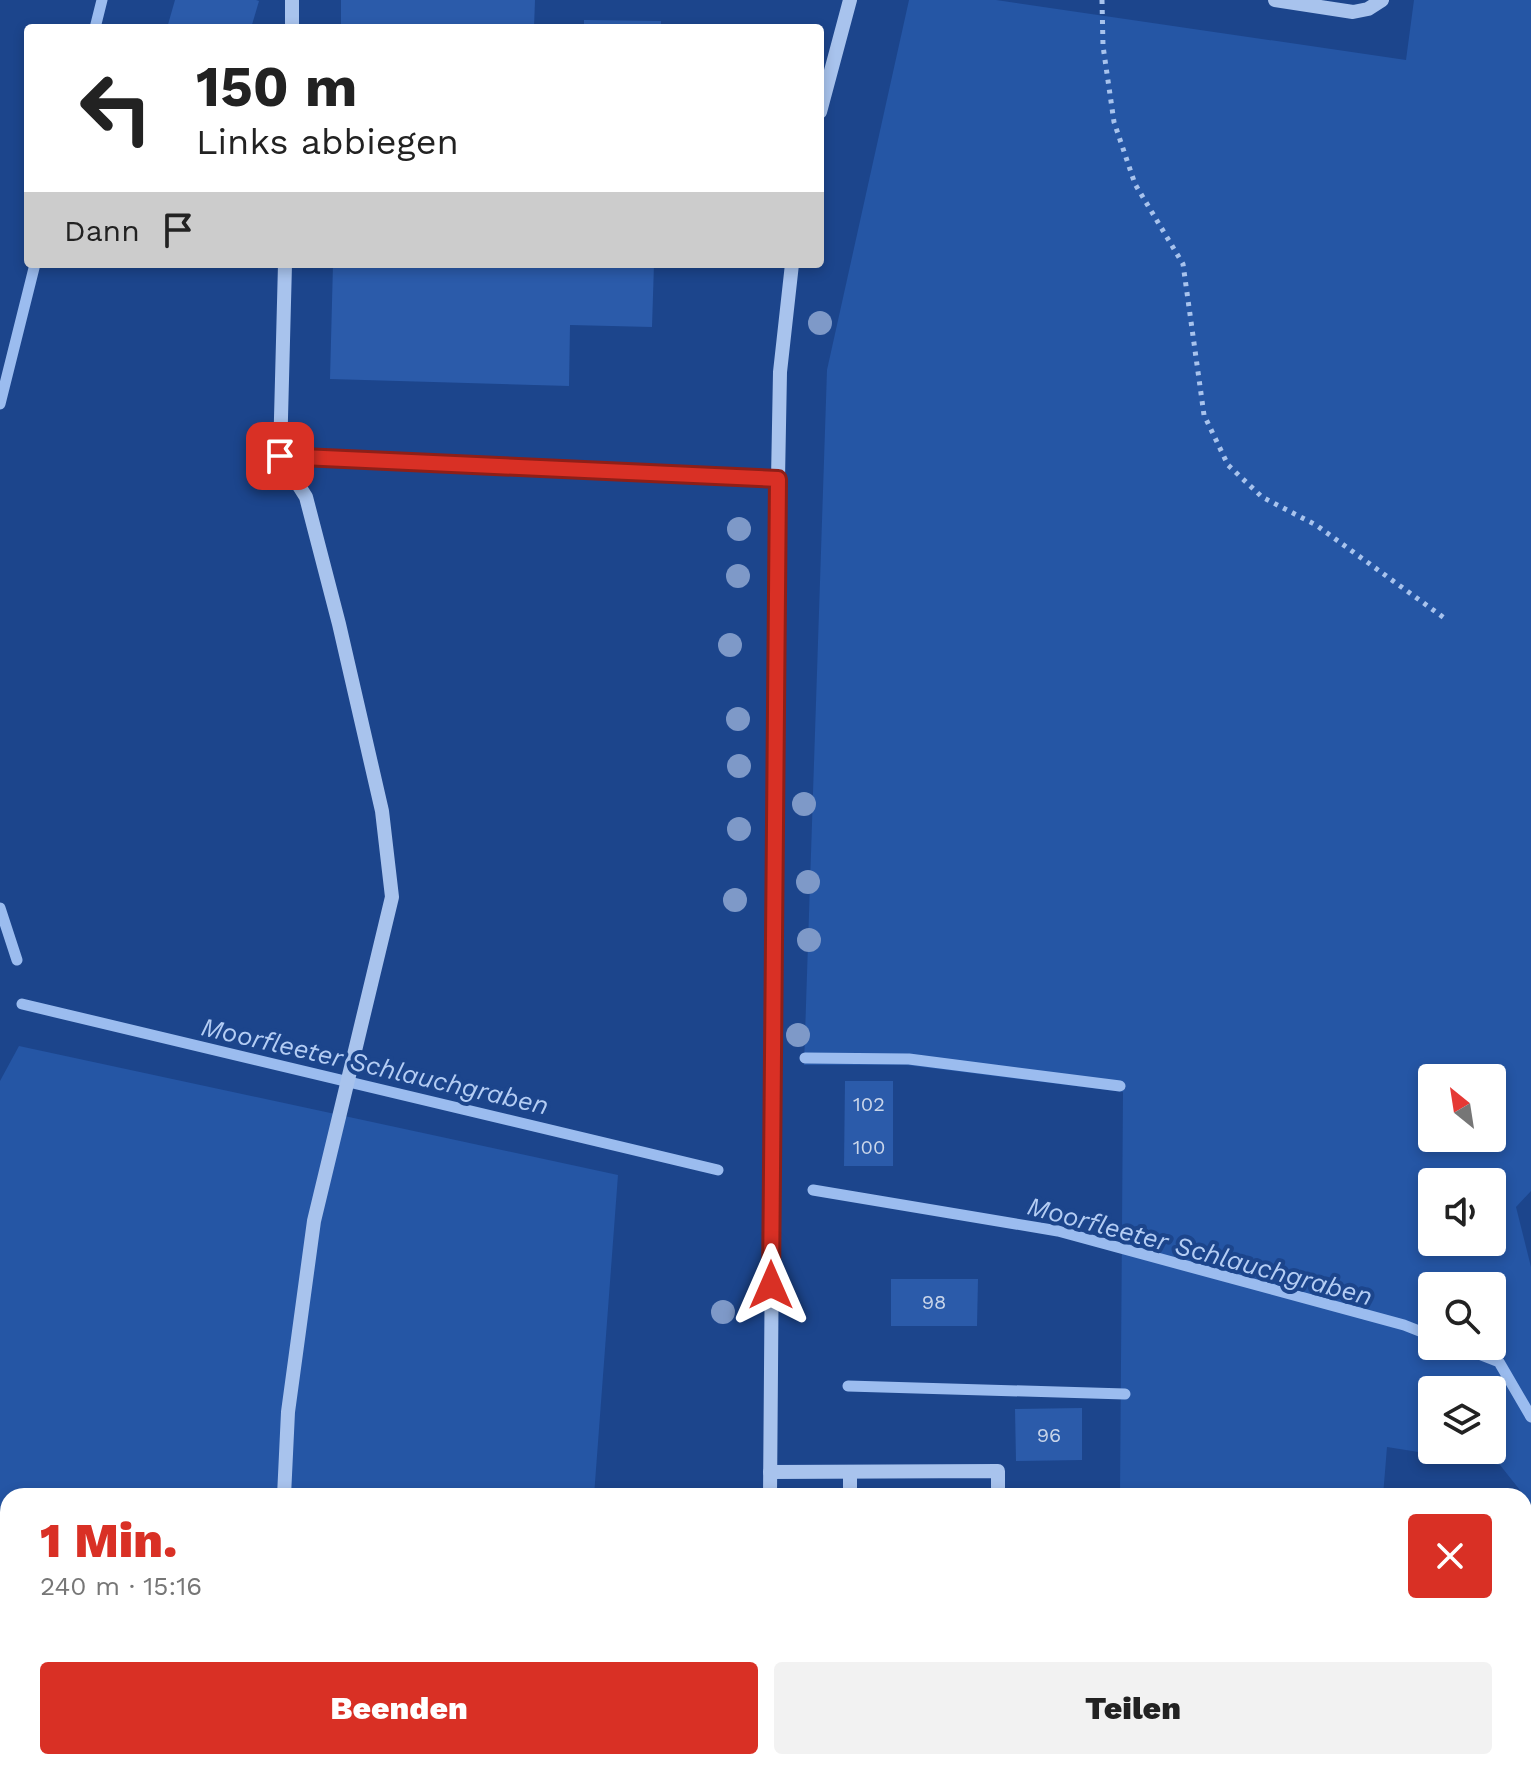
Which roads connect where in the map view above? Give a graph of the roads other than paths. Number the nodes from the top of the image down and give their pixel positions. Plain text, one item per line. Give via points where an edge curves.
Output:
1 (292, 0) edge
2 (850, 0) edge
3 (1275, 0) edge
4 (1382, 0) edge
5 (292, 24) edge
6 (824, 97) edge
7 (285, 268) edge
8 (792, 268) edge
9 (280, 456) junction
10 (778, 479) junction
11 (770, 1472) junction
12 (850, 1472) junction
13 (284, 1488) edge
14 (770, 1488) edge
15 (850, 1488) edge
16 (998, 1488) edge

1 - 5 street
2 - 6 street
3 - 4 street via 1353,12
7 - 9 street
8 - 10 street via 780,372
9 - 10 street
9 - 13 street via 306,497 339,624 382,811 392,897 314,1221 288,1412
10 - 11 street
11 - 12 street
11 - 14 street
12 - 15 street
12 - 16 street via 998,1471

